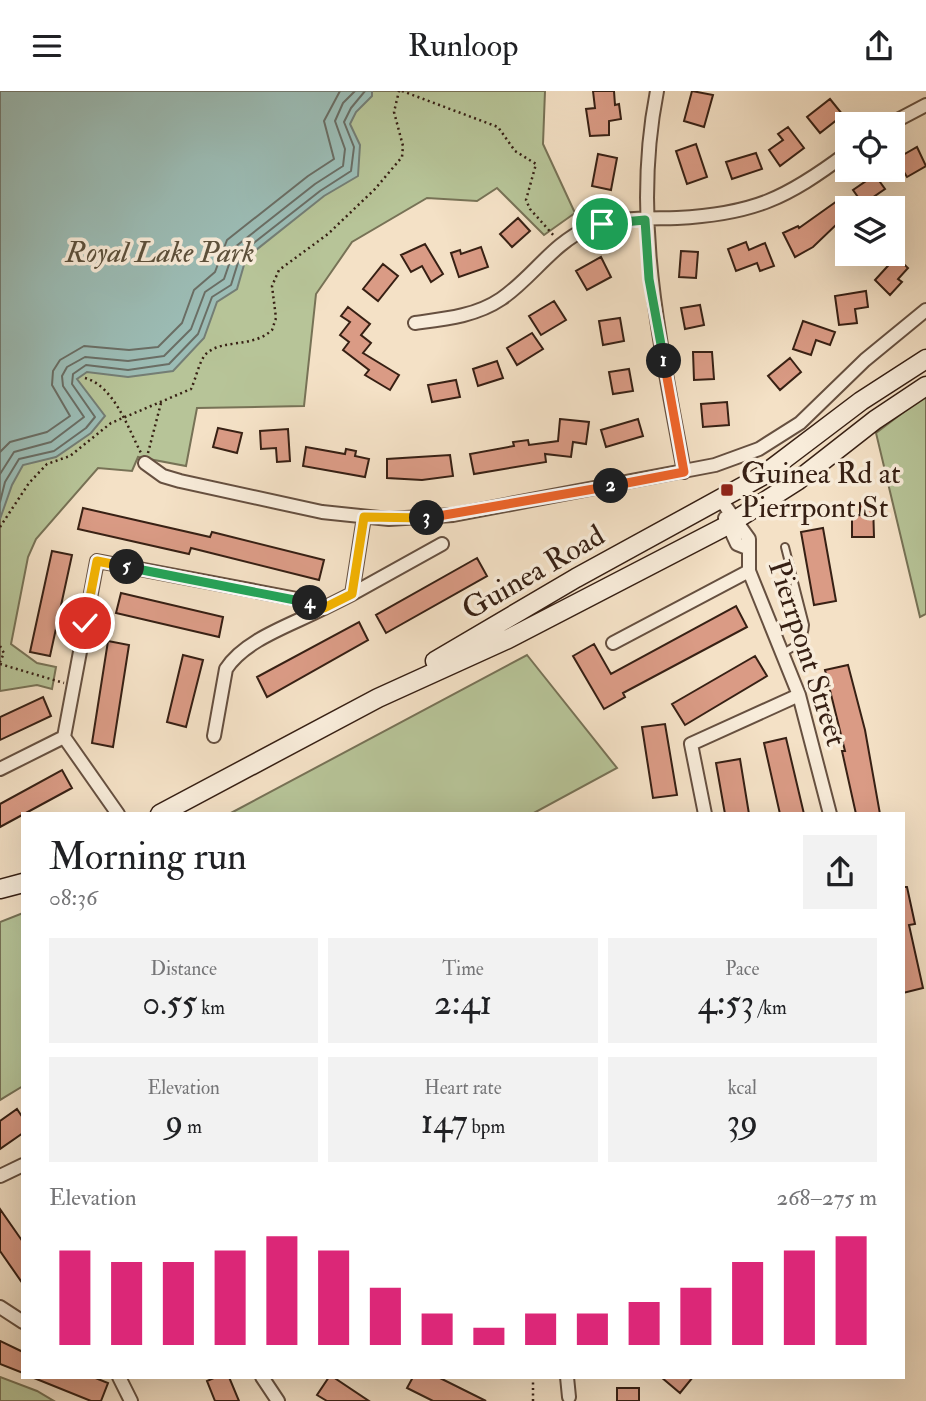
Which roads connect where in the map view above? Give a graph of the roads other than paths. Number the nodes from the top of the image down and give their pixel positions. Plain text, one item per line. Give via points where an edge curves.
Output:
1 (657, 91) edge
2 (926, 105) edge
3 (905, 116) edge
4 (835, 162) edge
5 (645, 220) junction
6 (926, 310) edge
7 (415, 323) dead end
8 (926, 359) edge
9 (926, 386) edge
10 (145, 463) road end
11 (684, 472) junction
12 (721, 501) junction
13 (364, 517) junction
14 (732, 522) junction
15 (443, 544) dead end
16 (785, 547) dead end
17 (749, 572) junction
18 (352, 594) junction
19 (324, 608) junction
20 (613, 643) dead end
21 (782, 653) junction
22 (799, 695) junction
23 (378, 698) junction
24 (214, 736) dead end
25 (64, 737) junction
26 (0, 769) edge
27 (117, 812) edge
28 (164, 812) edge
29 (705, 812) edge
30 (829, 812) edge
31 (21, 884) edge
32 (0, 889) edge
33 (21, 1166) edge
34 (0, 1176) edge
35 (0, 1307) edge
36 (21, 1321) edge
37 (119, 1379) edge
38 (263, 1379) edge
39 (567, 1379) edge
40 (570, 1400) edge
41 (131, 1401) edge
42 (278, 1401) edge

1 - 5 street via 646,167
2 - 3 street
4 - 5 street via 794,191 757,207 705,217
5 - 7 street via 602,224 578,233 491,305 452,318
5 - 11 street via 649,279
6 - 11 street via 784,435 740,457
8 - 12 main road, Guinea Road
9 - 14 main road, Guinea Road via 797,481
10 - 13 street via 180,481
11 - 13 street via 453,515
12 - 14 street
12 - 23 main road, Guinea Road via 576,578
13 - 18 street
14 - 17 street, Pierrpont Street via 737,544 747,548
14 - 23 main road, Guinea Road via 508,639
15 - 18 street
16 - 21 lane via 805,634
17 - 20 street
17 - 21 street, Pierrpont Street
18 - 19 street
19 - 24 street via 231,661
19 - 25 street via 97,561
21 - 22 street, Pierrpont Street
22 - 29 street via 691,744
22 - 30 street, Pierrpont Street
23 - 28 main road, Guinea Road
25 - 26 street
25 - 27 street
31 - 32 main road
33 - 34 street
35 - 36 street
37 - 41 street
38 - 42 street
39 - 40 street

